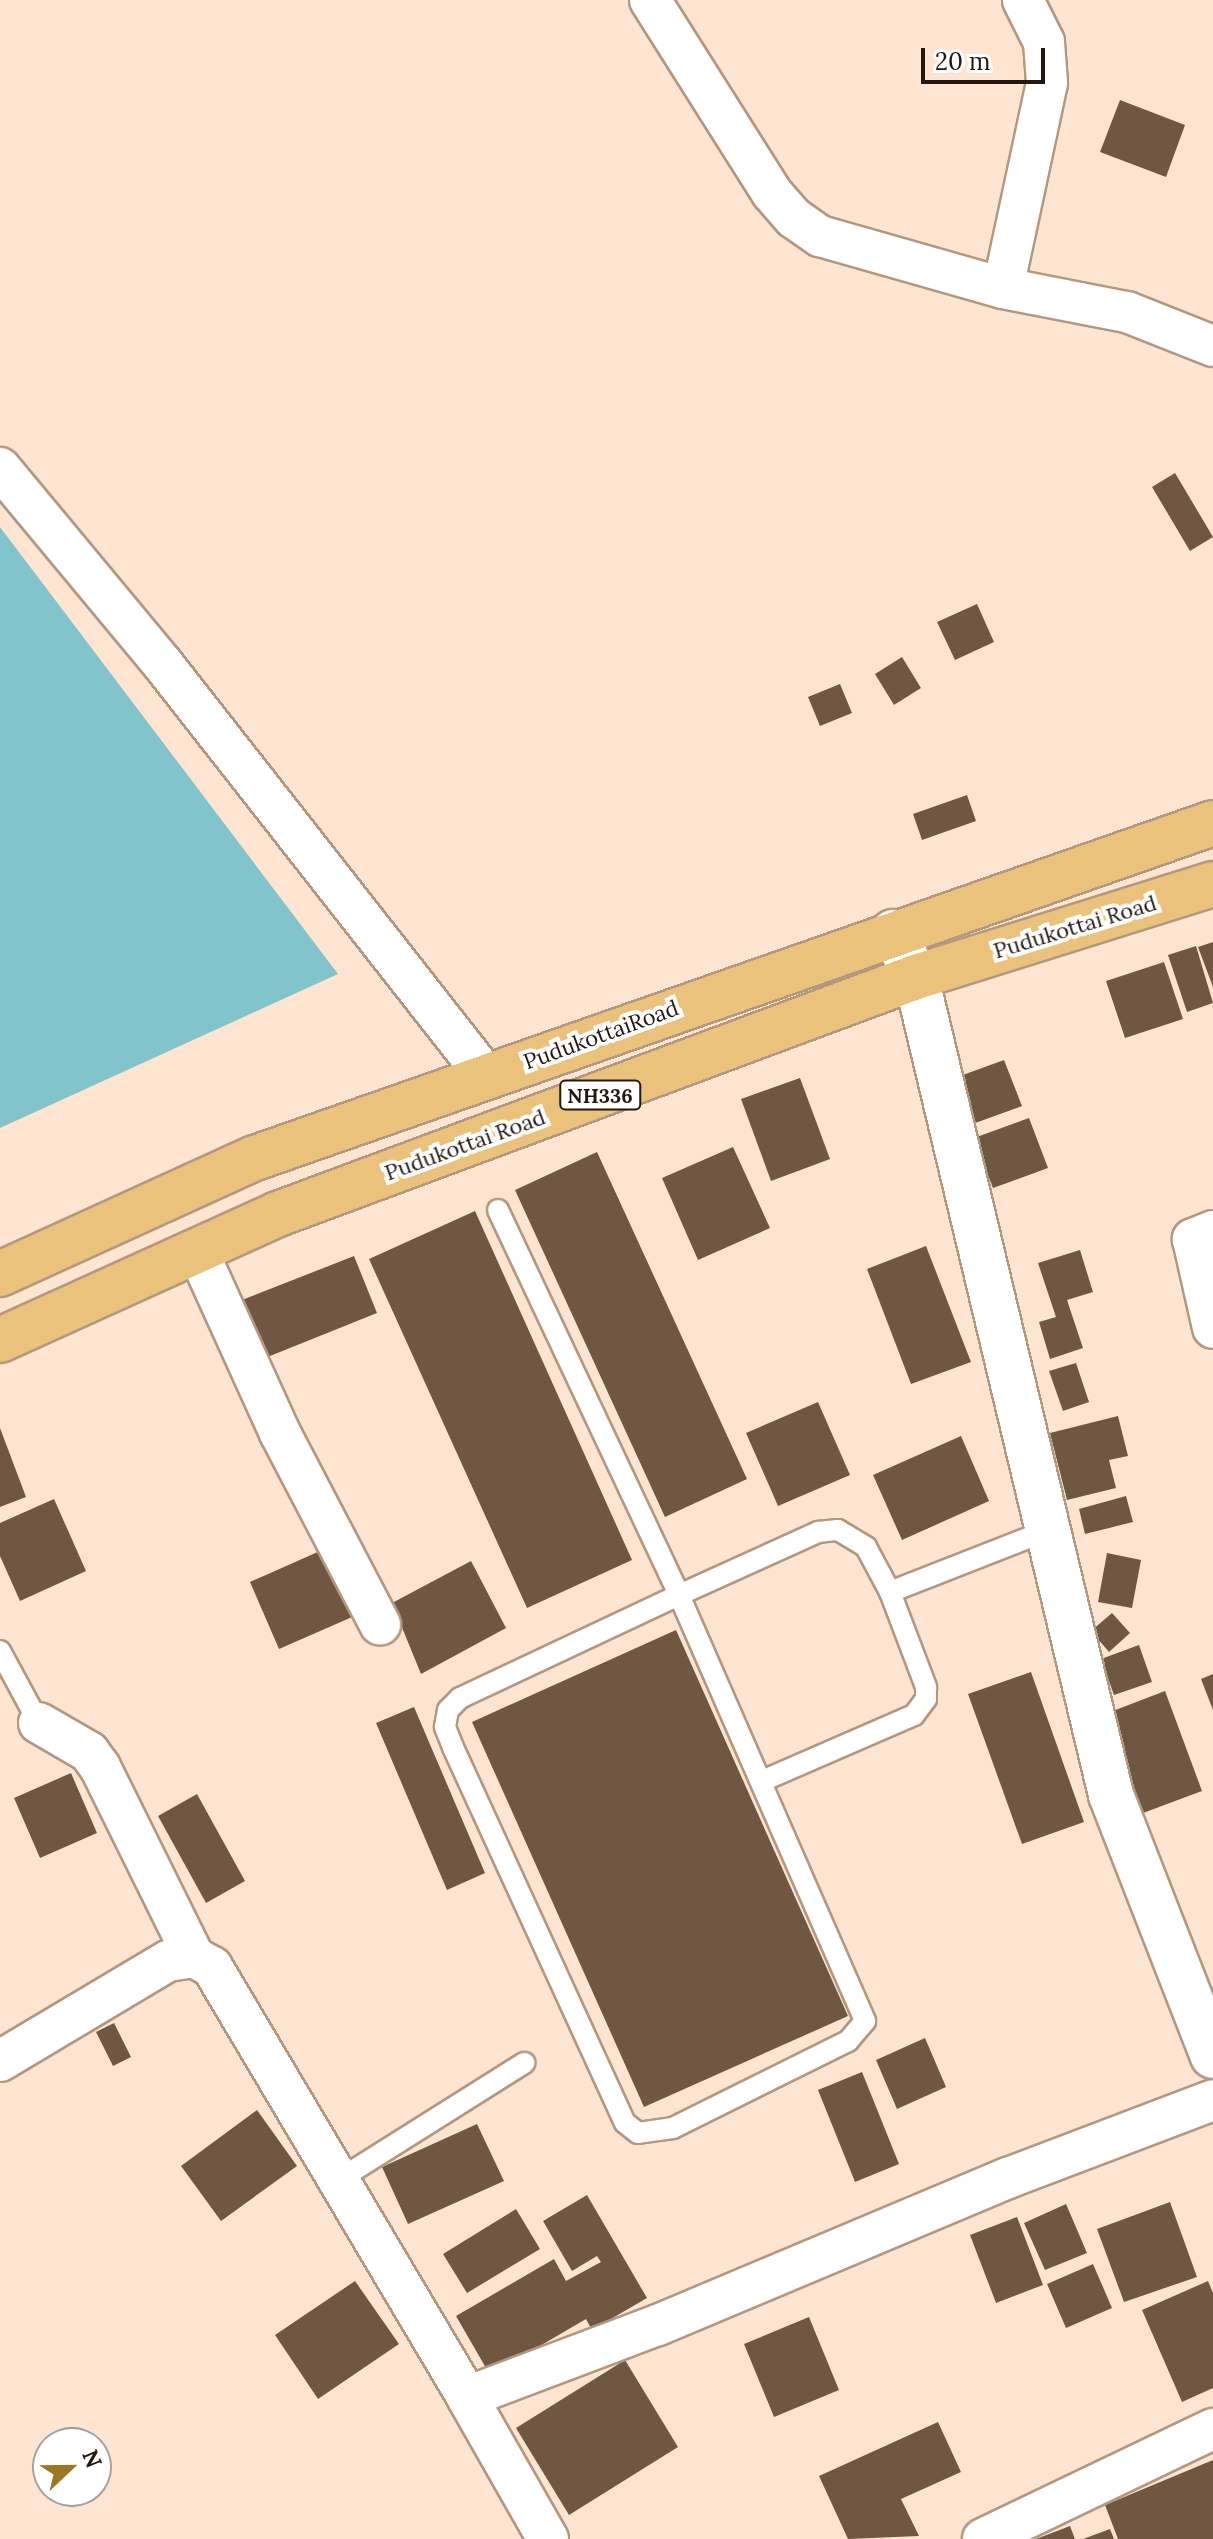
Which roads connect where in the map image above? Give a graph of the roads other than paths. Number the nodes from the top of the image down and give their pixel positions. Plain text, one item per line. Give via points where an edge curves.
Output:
1 (650, 0) edge
2 (1023, 0) edge
3 (1003, 288) junction
4 (1213, 346) edge
5 (0, 468) edge
6 (1213, 823) edge
7 (1213, 884) edge
8 (893, 932) junction
9 (916, 977) junction
10 (486, 1076) junction
11 (443, 1091) junction
12 (463, 1146) junction
13 (498, 1210) dead end
14 (1213, 1231) edge
15 (197, 1250) junction
16 (0, 1274) edge
17 (1213, 1328) edge
18 (0, 1340) edge
19 (1048, 1530) junction
20 (890, 1592) junction
21 (679, 1595) junction
22 (380, 1624) dead end
23 (0, 1651) edge
24 (39, 1723) joint
25 (762, 1781) junction
26 (194, 1957) junction
27 (1213, 2056) edge
28 (0, 2061) edge
29 (524, 2063) dead end
30 (1213, 2100) edge
31 (340, 2179) junction
32 (467, 2397) junction
33 (1213, 2429) edge
34 (998, 2536) edge
35 (548, 2539) edge

1 - 3 street via 772,193 794,218 820,236 860,250
2 - 3 street via 1044,42 1047,83
3 - 4 street via 1127,312
5 - 10 street via 162,663
6 - 8 highway, PudukottaiRoad / NH336
7 - 9 highway, Pudukottai Road / NH336
8 - 9 street
8 - 10 highway, PudukottaiRoad / NH336
9 - 12 highway, Pudukottai Road / NH336
9 - 19 street
10 - 11 highway, PudukottaiRoad / NH336
11 - 12 highway
11 - 16 highway, PudukottaiRoad / NH336 via 255,1158
12 - 15 highway, Pudukottai Road / NH336 via 278,1214
13 - 21 lane
14 - 17 street via 1193,1239
15 - 18 highway, Pudukottai Road / NH336
15 - 22 street via 280,1433
19 - 20 lane
19 - 27 street via 1111,1795
20 - 21 lane via 866,1547 838,1530 818,1532
20 - 25 lane via 926,1687 922,1708
21 - 25 lane
21 - 25 lane via 460,1698 448,1710 445,1727 625,2123 638,2133 673,2128 848,2041 865,2021
23 - 24 lane
24 - 26 street via 89,1752 100,1767
26 - 28 street via 168,1961
26 - 31 street via 212,1967
29 - 31 lane
30 - 32 street via 1008,2178 687,2314
31 - 32 street
32 - 35 street
33 - 34 street

